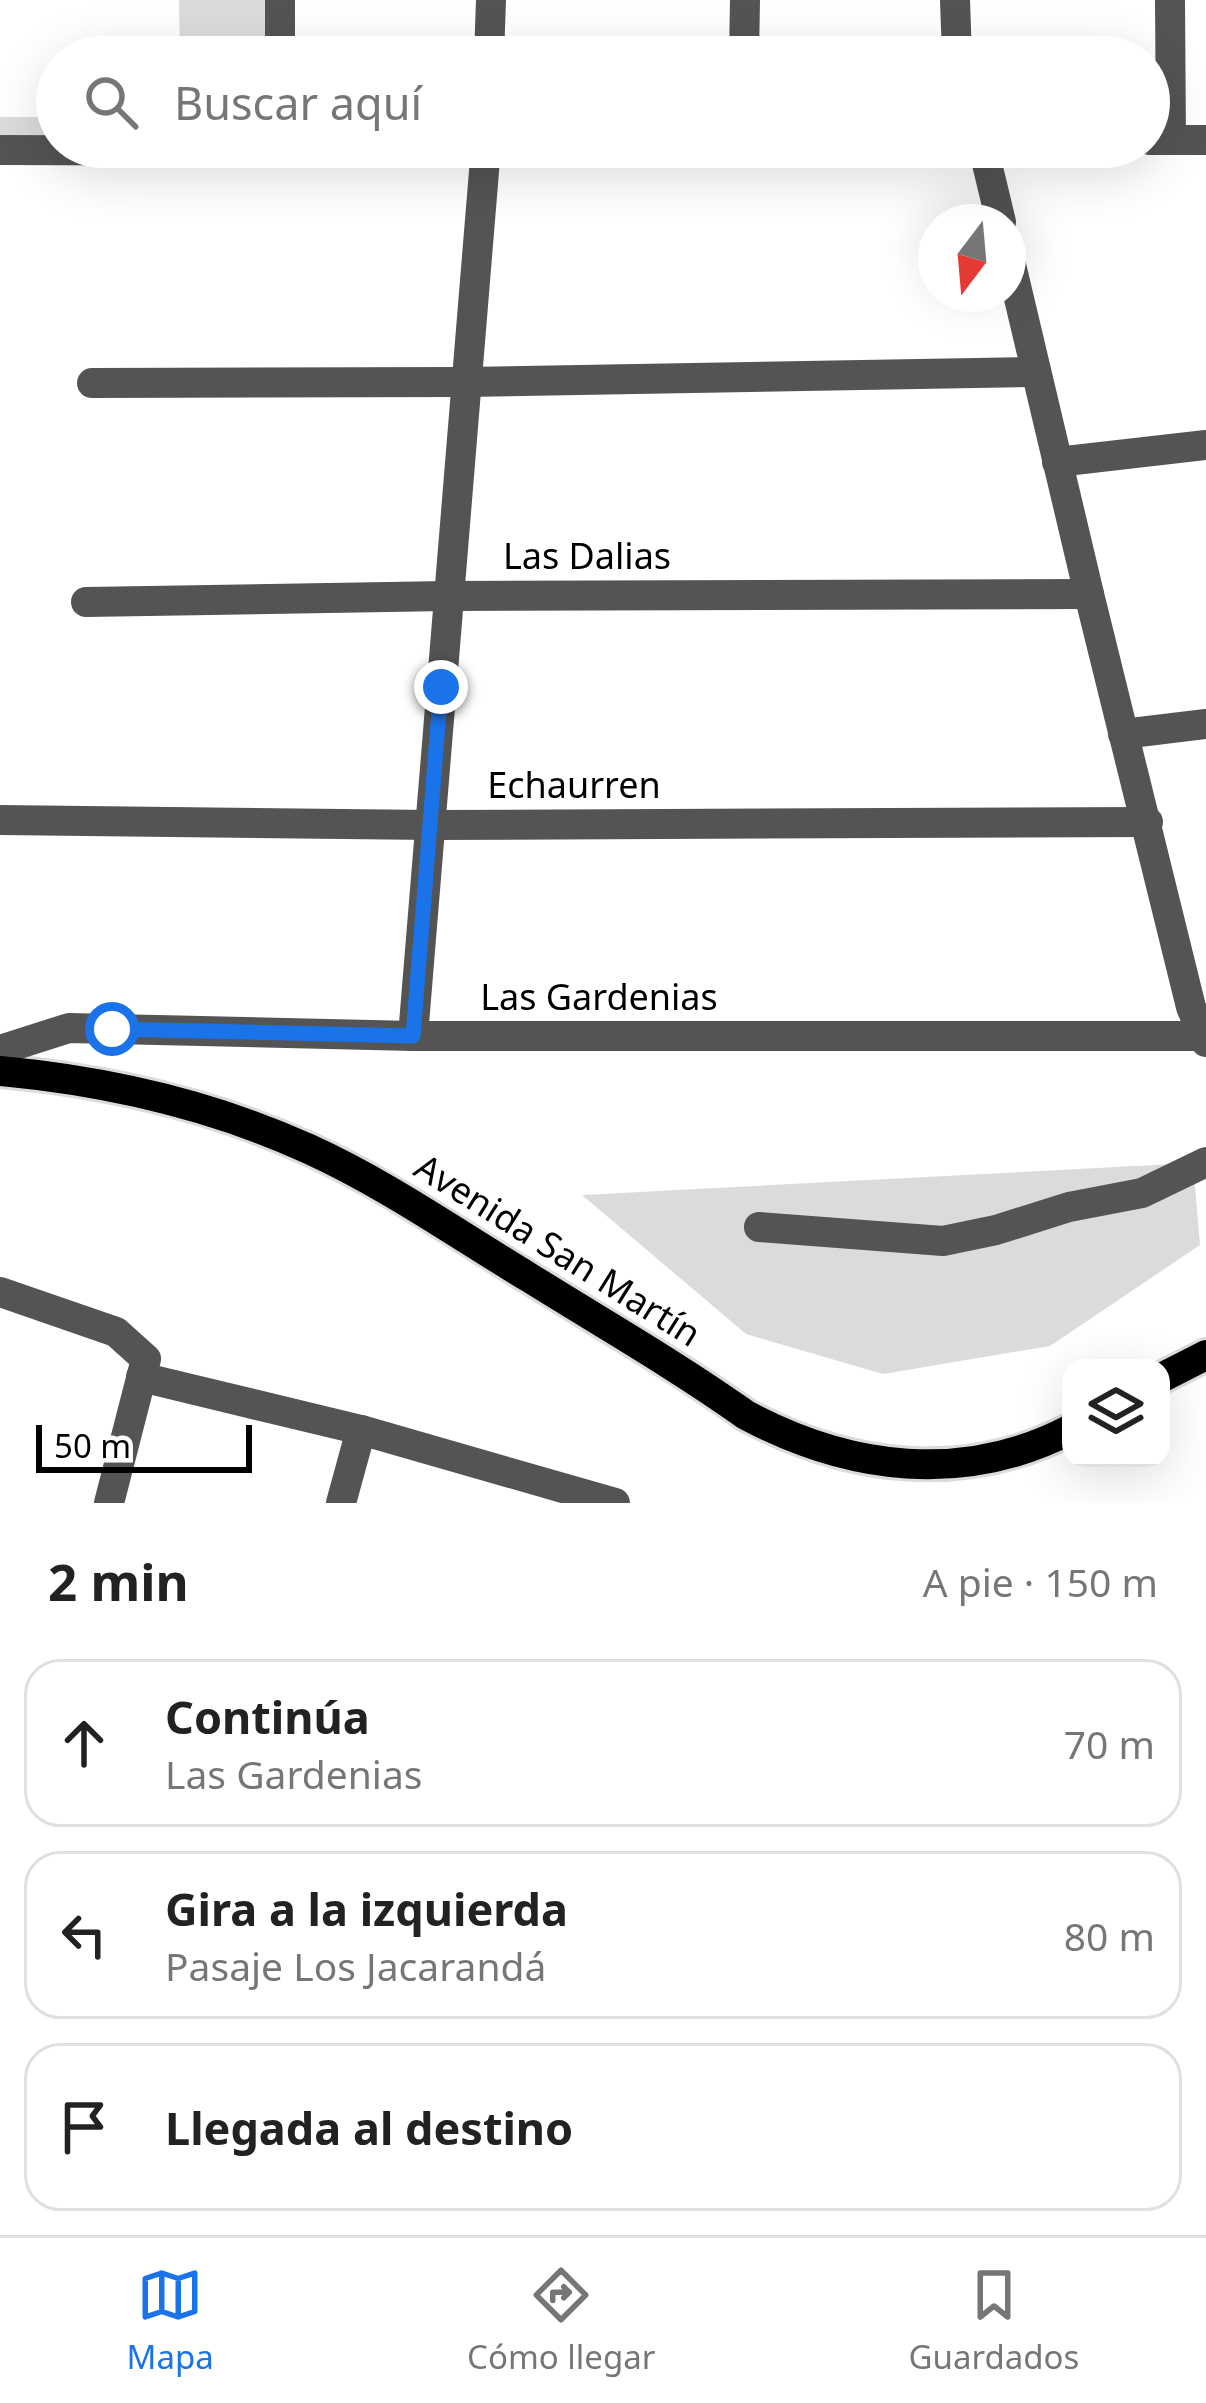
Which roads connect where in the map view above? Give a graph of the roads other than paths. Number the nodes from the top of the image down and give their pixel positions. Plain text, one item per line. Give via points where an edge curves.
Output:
1 (280, 0) edge
2 (491, 0) edge
3 (745, 0) edge
4 (955, 0) edge
5 (1171, 0) edge
6 (280, 36) edge
7 (490, 36) edge
8 (745, 36) edge
9 (956, 36) edge
10 (1168, 36) edge
11 (1170, 140) edge
12 (1206, 140) edge
13 (0, 150) edge
14 (36, 150) edge
15 (484, 168) edge
16 (988, 168) edge
17 (997, 204) edge
18 (1022, 312) edge
19 (1036, 372) junction
20 (92, 382) dead end
21 (465, 382) junction
22 (1206, 445) edge
23 (1058, 462) junction
24 (1089, 594) junction
25 (447, 596) junction
26 (86, 602) dead end
27 (1206, 724) edge
28 (1123, 734) junction
29 (0, 820) edge
30 (1148, 822) junction
31 (431, 825) junction
32 (1201, 1022) edge
33 (413, 1036) junction
34 (0, 1050) edge
35 (0, 1071) edge
36 (1206, 1162) edge
37 (759, 1227) dead end
38 (0, 1292) edge
39 (1206, 1355) edge
40 (1170, 1373) edge
41 (141, 1377) junction
42 (361, 1430) junction
43 (1062, 1434) edge
44 (543, 1493) edge
45 (109, 1503) edge
46 (341, 1503) edge
47 (615, 1503) edge

1 - 6 street
2 - 7 street
3 - 8 street
4 - 9 street
5 - 10 street
11 - 12 street
13 - 14 street
15 - 21 street
16 - 17 street
18 - 19 street
19 - 21 street
19 - 23 street
20 - 21 street
21 - 25 street
22 - 23 street
23 - 24 street
24 - 25 street, Las Dalias
24 - 28 street
25 - 26 street, Las Dalias
25 - 31 street
27 - 28 street
28 - 30 street
29 - 31 street, Echaurren
30 - 31 street, Echaurren
30 - 32 street
31 - 33 street
32 - 33 street, Las Gardenias
33 - 34 street, Las Gardenias via 69,1028
35 - 43 main road, Avenida San Martín via 164,1097 311,1150 746,1415 815,1447 926,1465
36 - 37 street via 1142,1193 943,1241
38 - 41 street via 116,1332 146,1359
39 - 40 main road
41 - 42 street
41 - 45 street
42 - 44 street
42 - 46 street
44 - 47 street

